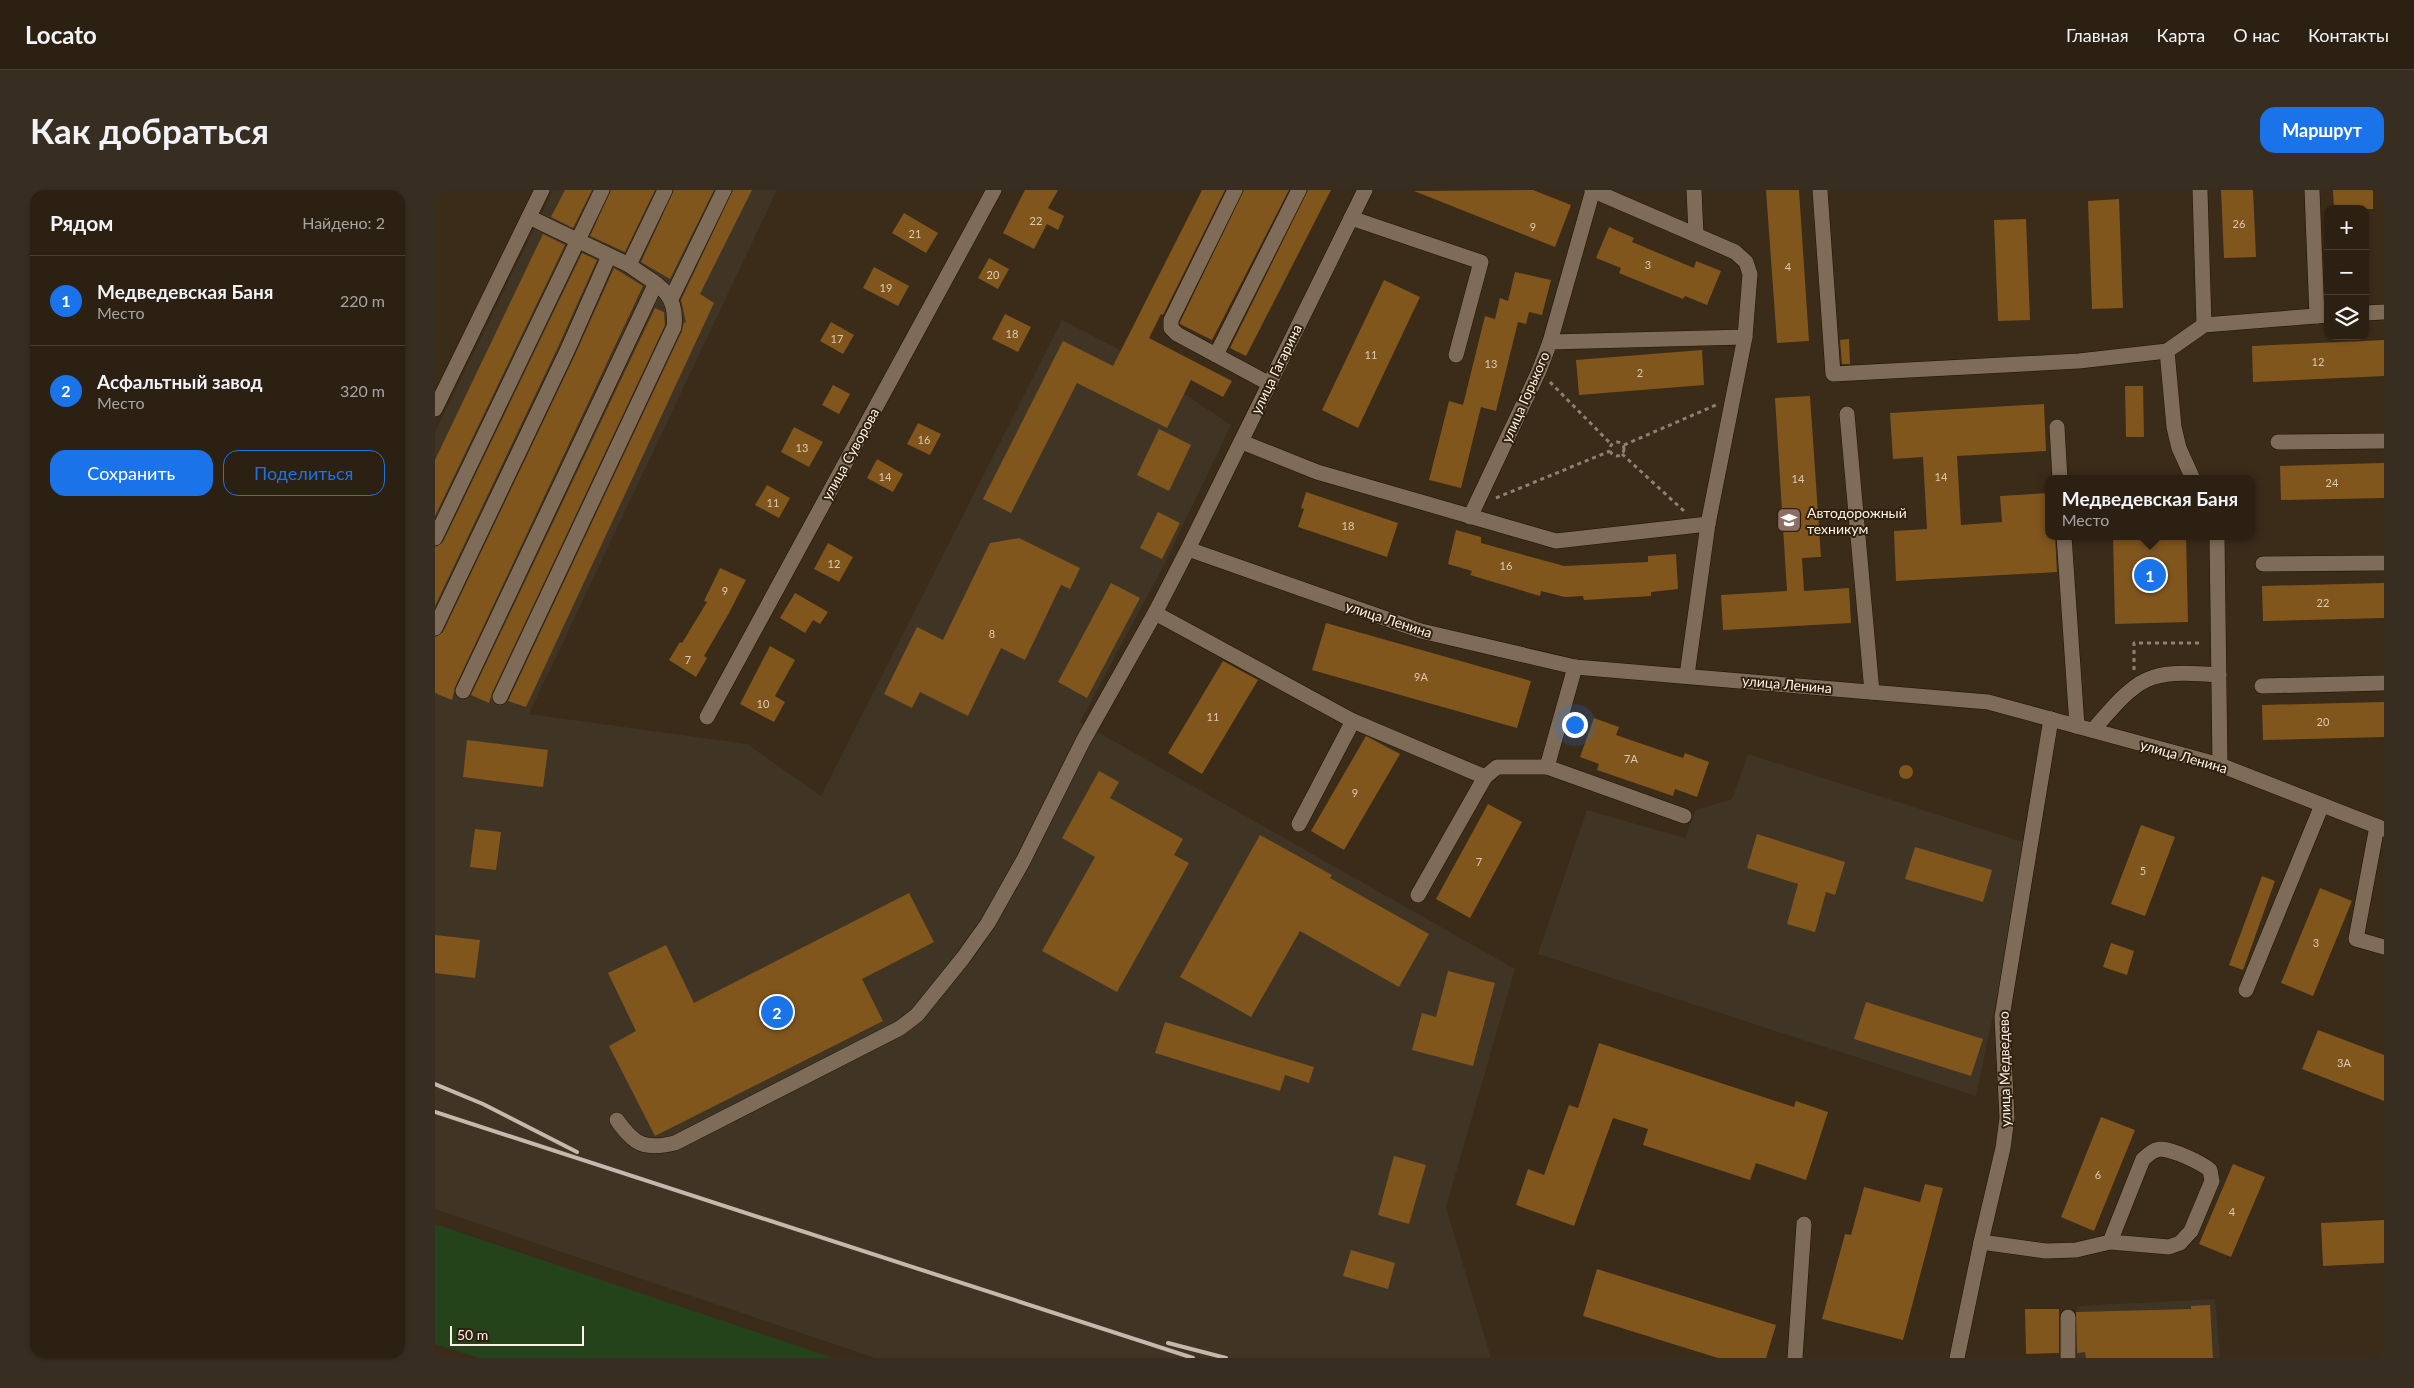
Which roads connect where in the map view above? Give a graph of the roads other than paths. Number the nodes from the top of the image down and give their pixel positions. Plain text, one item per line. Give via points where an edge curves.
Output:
1 (542, 190) edge
2 (602, 190) edge
3 (665, 190) edge
4 (724, 190) edge
5 (994, 190) edge
6 (1235, 190) edge
7 (1299, 190) edge
8 (1365, 190) edge
9 (1593, 190) edge
10 (1694, 190) edge
11 (1820, 190) edge
12 (2200, 190) edge
13 (2312, 190) edge
14 (529, 217) junction
15 (1351, 218) junction
16 (1696, 234) junction
17 (578, 242) junction
18 (609, 256) junction
19 (629, 265) junction
20 (655, 284) junction
21 (672, 297) junction
22 (2384, 312) edge
23 (2369, 313) edge
24 (2322, 316) edge
25 (2204, 325) junction
26 (1745, 336) junction
27 (1550, 342) junction
28 (2167, 350) junction
29 (1216, 355) junction
30 (1456, 355) dead end
31 (1268, 383) junction
32 (435, 409) edge
33 (1847, 414) dead end
34 (2057, 427) dead end
35 (2384, 441) edge
36 (1242, 442) junction
37 (2278, 442) dead end
38 (2060, 475) edge
39 (2191, 475) edge
40 (1470, 517) junction
41 (1703, 524) junction
42 (435, 538) edge
43 (2064, 540) edge
44 (2217, 540) edge
45 (1188, 549) junction
46 (2263, 564) dead end
47 (2384, 564) edge
48 (1155, 613) junction
49 (435, 628) edge
50 (1575, 667) junction
51 (1687, 675) junction
52 (2219, 675) junction
53 (2384, 683) edge
54 (2262, 686) dead end
55 (463, 691) dead end
56 (1872, 692) junction
57 (500, 697) dead end
58 (707, 717) dead end
59 (2051, 719) junction
60 (1353, 721) junction
61 (2077, 726) junction
62 (2093, 730) junction
63 (2220, 765) junction
64 (1547, 767) junction
65 (1485, 777) junction
66 (2321, 805) junction
67 (1684, 816) dead end
68 (1299, 824) dead end
69 (2380, 828) edge
70 (1418, 895) dead end
71 (2384, 947) edge
72 (2246, 990) dead end
73 (617, 1120) dead end
74 (1804, 1224) dead end
75 (1981, 1242) junction
76 (2110, 1242) junction
77 (2068, 1317) dead end
78 (1795, 1358) edge
79 (1957, 1358) edge
80 (2068, 1358) edge

1 - 14 street
2 - 17 street
3 - 19 street
4 - 21 street
5 - 58 street, улица Суворова
6 - 29 street via 1171,320 1171,328 1177,334
7 - 29 street
8 - 15 street, улица Гагарина
9 - 16 street
9 - 27 street
10 - 16 street
11 - 28 street via 1833,374 2079,361
12 - 25 street
13 - 24 street
14 - 17 street
14 - 32 street
15 - 30 street via 1481,262
15 - 31 street, улица Гагарина
16 - 26 street via 1735,252 1746,262 1750,274
17 - 18 street
17 - 42 street
18 - 19 street
18 - 49 street
19 - 20 street
20 - 21 street
20 - 55 street
21 - 57 street via 676,312 674,327
22 - 23 street
24 - 25 street
25 - 28 street
26 - 27 street, улица Горького
26 - 41 street
27 - 40 street, улица Горького
28 - 39 street via 2174,427
29 - 31 street
31 - 36 street, улица Гагарина
33 - 56 street
34 - 38 street
35 - 37 street
36 - 40 street via 1317,472
36 - 45 street, улица Гагарина
40 - 41 street via 1557,541
41 - 51 street
43 - 61 street
44 - 52 street
45 - 48 street, улица Гагарина
45 - 50 street, улица Ленина via 1421,631
46 - 47 street
48 - 60 street
48 - 73 street, улица Гагарина via 1083,741 988,923 917,1015 900,1028 675,1143 657,1147 639,1143
50 - 51 street, улица Ленина
50 - 64 street
51 - 56 street, улица Ленина
52 - 62 street via 2182,672 2153,676 2134,686
52 - 63 street
53 - 54 street
56 - 59 street, улица Ленина via 1988,702
59 - 61 street, улица Ленина
59 - 75 street, улица Медведево via 2003,1008 2007,1118 2003,1148
60 - 65 street
60 - 68 street
61 - 62 street, улица Ленина
62 - 63 street, улица Ленина
63 - 66 street, улица Ленина
64 - 65 street via 1497,767
64 - 67 street
65 - 70 street
66 - 69 street, улица Ленина
66 - 72 street
69 - 71 street via 2356,939
74 - 78 street
75 - 76 street via 2046,1251 2077,1250
75 - 79 street, улица Медведево
76 - 76 street via 2169,1247 2180,1243 2191,1231 2212,1181 2210,1170 2201,1163 2160,1149 2150,1152 2143,1159
77 - 80 street

